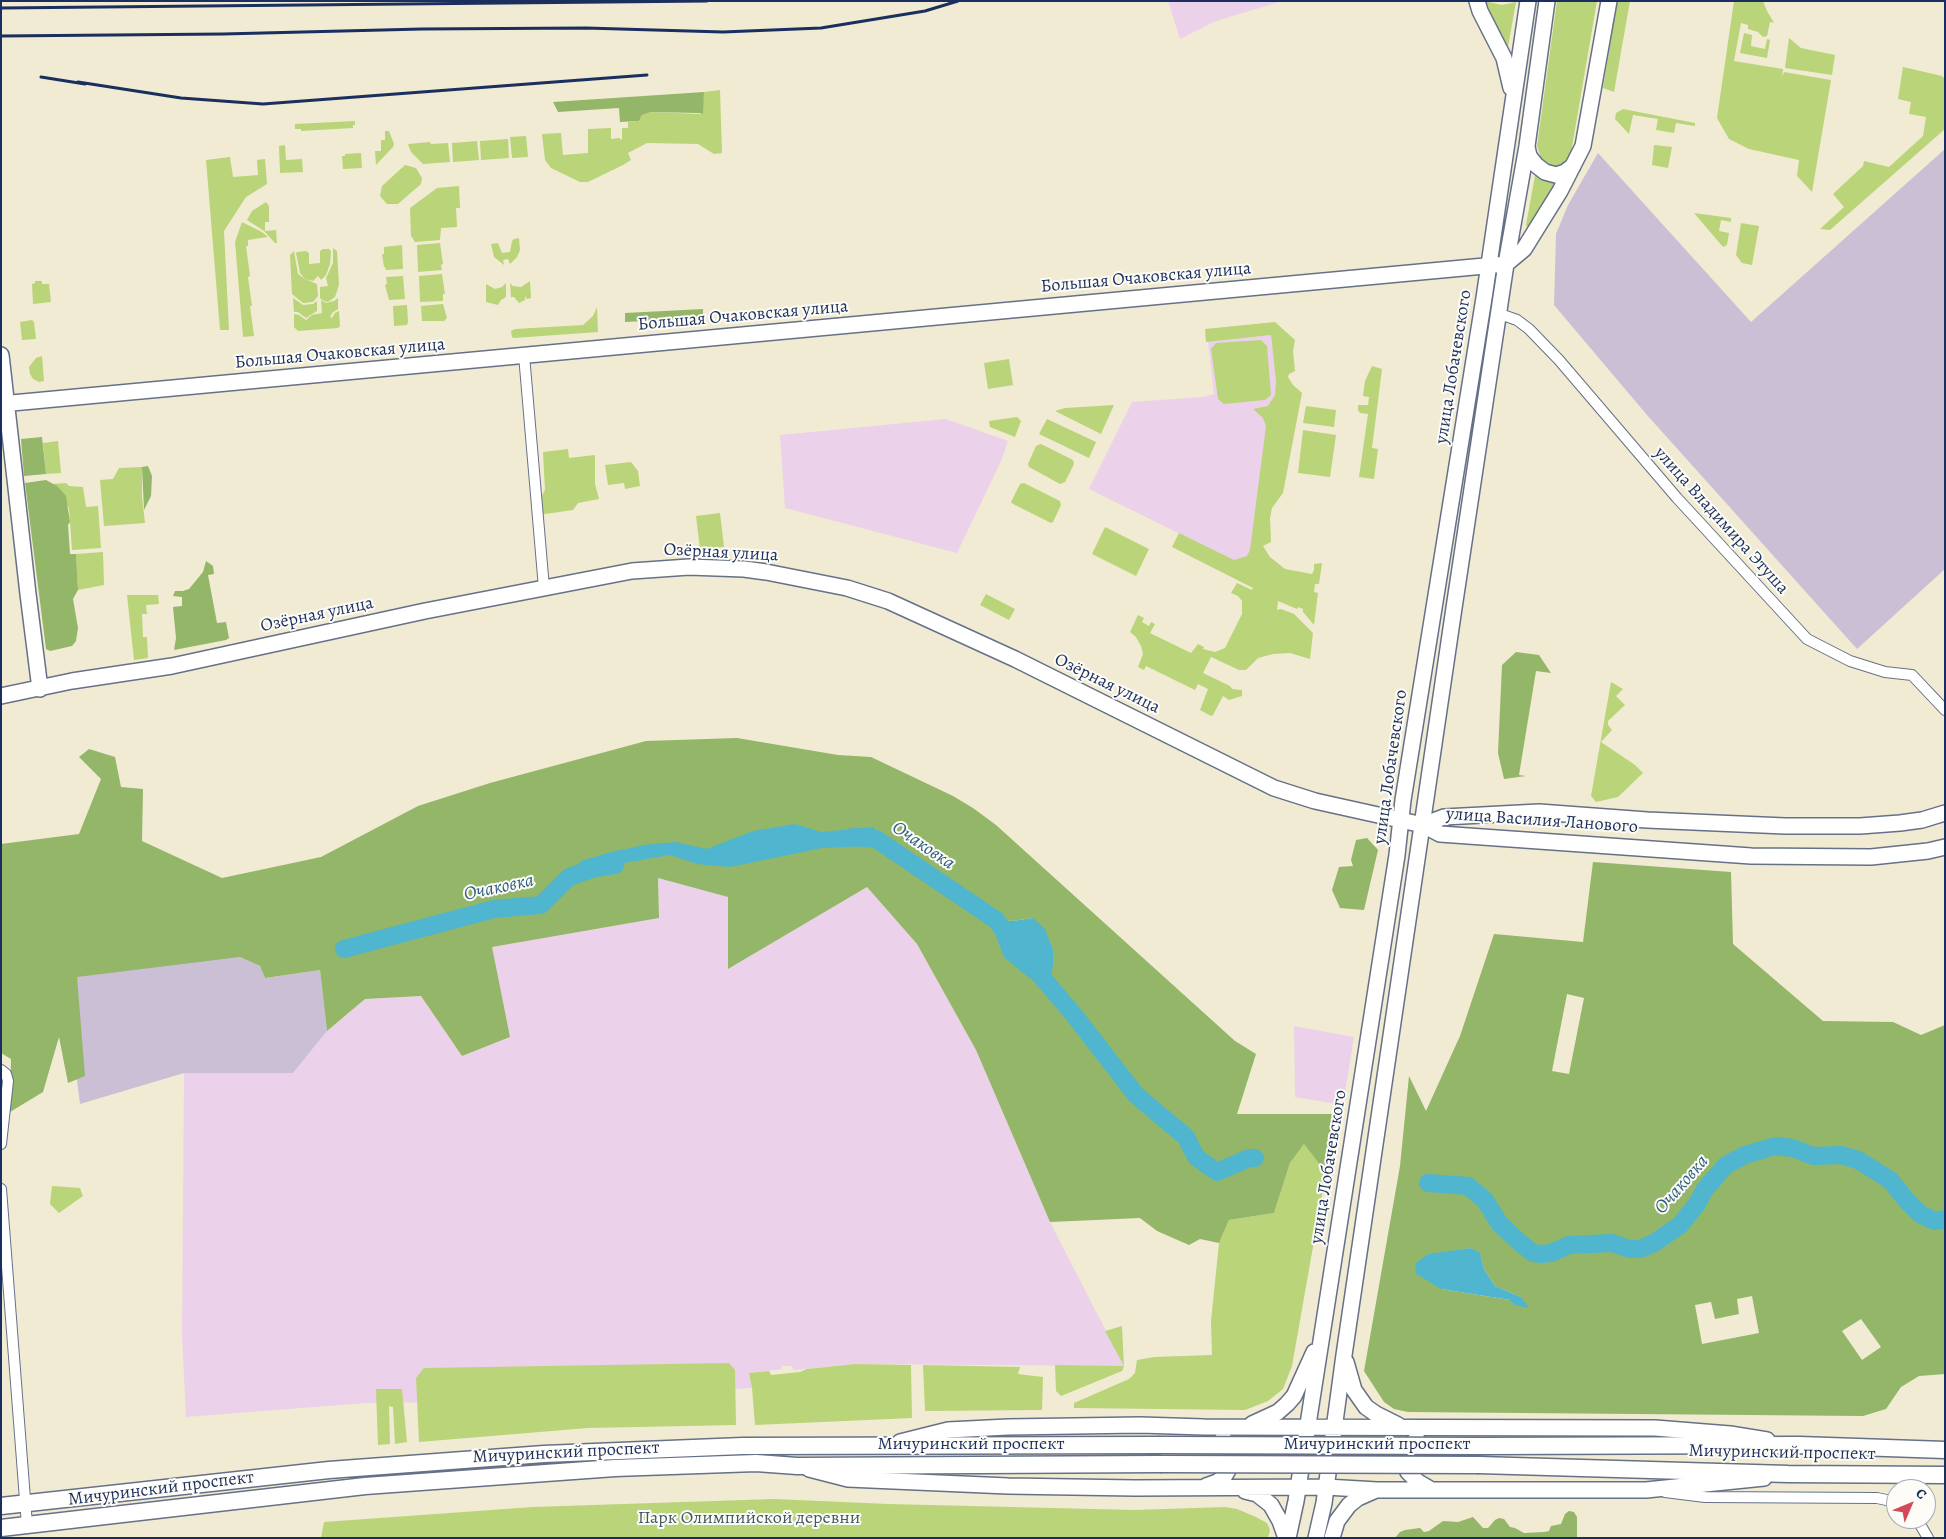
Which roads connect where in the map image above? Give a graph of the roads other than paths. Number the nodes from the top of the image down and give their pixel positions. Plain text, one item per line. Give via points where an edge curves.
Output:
1 (1477, 1) edge
2 (1528, 1) edge
3 (1547, 1) edge
4 (1609, 1) edge
5 (1511, 106) junction
6 (1527, 146) junction
7 (1573, 166) junction
8 (1488, 264) junction
9 (1506, 264) junction
10 (1500, 314) junction
11 (1, 355) edge
12 (524, 355) junction
13 (3, 404) edge
14 (544, 588) junction
15 (40, 689) junction
16 (1, 696) edge
17 (1945, 710) edge
18 (1945, 813) edge
19 (1400, 821) junction
20 (1423, 825) junction
21 (1945, 847) edge
22 (1, 1070) edge
23 (1, 1144) edge
24 (1, 1189) edge
25 (1322, 1332) junction
26 (1344, 1355) junction
27 (1245, 1426) junction
28 (1308, 1426) junction
29 (1204, 1427) junction
30 (1334, 1427) junction
31 (1434, 1427) junction
32 (1404, 1428) junction
33 (1799, 1445) junction
34 (886, 1446) junction
35 (1945, 1450) edge
36 (797, 1466) junction
37 (1788, 1474) junction
38 (1945, 1475) edge
39 (1298, 1487) junction
40 (1326, 1487) junction
41 (1202, 1488) junction
42 (1226, 1488) junction
43 (1430, 1489) junction
44 (1377, 1490) junction
45 (1646, 1490) junction
46 (1886, 1500) edge
47 (25, 1504) junction
48 (1, 1506) edge
49 (26, 1525) junction
50 (1, 1528) edge
51 (1287, 1538) edge
52 (1316, 1538) edge
53 (1332, 1538) edge

1 - 5 main road via 1504,58 1512,90
2 - 5 main road, улица Лобачевского
3 - 6 main road, улица Лобачевского
4 - 7 main road via 1584,146
5 - 8 main road, улица Лобачевского
6 - 7 main road via 1529,156 1545,172 1556,175
6 - 9 main road, улица Лобачевского
7 - 9 main road via 1524,248
8 - 9 main road, Большая Очаковская улица
8 - 12 main road, Большая Очаковская улица
8 - 19 main road, улица Лобачевского
9 - 10 main road, улица Лобачевского
10 - 17 street, улица Владимира Этуша via 1529,329 1559,360 1677,498 1808,639 1850,661 1885,672 1912,675
10 - 20 main road, улица Лобачевского
11 - 13 main road
12 - 13 main road, Большая Очаковская улица
12 - 14 street
13 - 15 main road
14 - 15 main road, Озёрная улица via 172,666
14 - 19 main road, Озёрная улица via 632,571 689,567 766,572 847,588 888,601 946,626 1274,788 1315,802
15 - 16 main road, Озёрная улица
18 - 20 main road, улица Василия Ланового via 1922,820 1860,826 1785,826 1538,812 1444,817
19 - 20 main road, Озёрная улица
19 - 25 main road, улица Лобачевского
20 - 21 main road, улица Василия Ланового via 1440,834 1751,856 1871,858
20 - 26 main road, улица Лобачевского
22 - 23 street via 8,1081
24 - 47 street
25 - 27 main road via 1290,1400 1278,1412
25 - 28 main road, улица Лобачевского
26 - 30 main road, улица Лобачевского
26 - 32 main road via 1354,1390 1366,1407
27 - 28 main road
27 - 29 main road
28 - 30 main road
28 - 39 main road, улица Лобачевского
29 - 34 main road via 1140,1425 948,1430
29 - 41 main road via 1224,1439 1232,1451 1232,1458 1224,1477
30 - 32 main road
30 - 40 main road, улица Лобачевского
31 - 32 main road
31 - 33 main road via 1655,1428 1730,1434
31 - 43 main road via 1409,1446 1404,1459 1408,1472
33 - 34 main road, Мичуринский проспект, bridge
33 - 35 main road, Мичуринский проспект
34 - 47 main road, Мичуринский проспект via 743,1446 544,1454 329,1470
36 - 37 main road, Мичуринский проспект, bridge via 1479,1465
36 - 41 main road via 848,1479 1008,1486
36 - 49 main road, Мичуринский проспект via 615,1468 398,1484
37 - 38 main road, Мичуринский проспект
37 - 45 main road
39 - 40 main road
39 - 42 main road
39 - 51 main road, улица Лобачевского
40 - 44 main road
40 - 52 main road, улица Лобачевского
41 - 42 main road
42 - 51 main road via 1257,1494 1265,1500 1280,1520
43 - 44 main road
43 - 45 main road
44 - 53 main road via 1348,1505 1337,1521
45 - 46 street via 1706,1497
47 - 48 main road, Мичуринский проспект
47 - 49 street
49 - 50 main road, Мичуринский проспект

